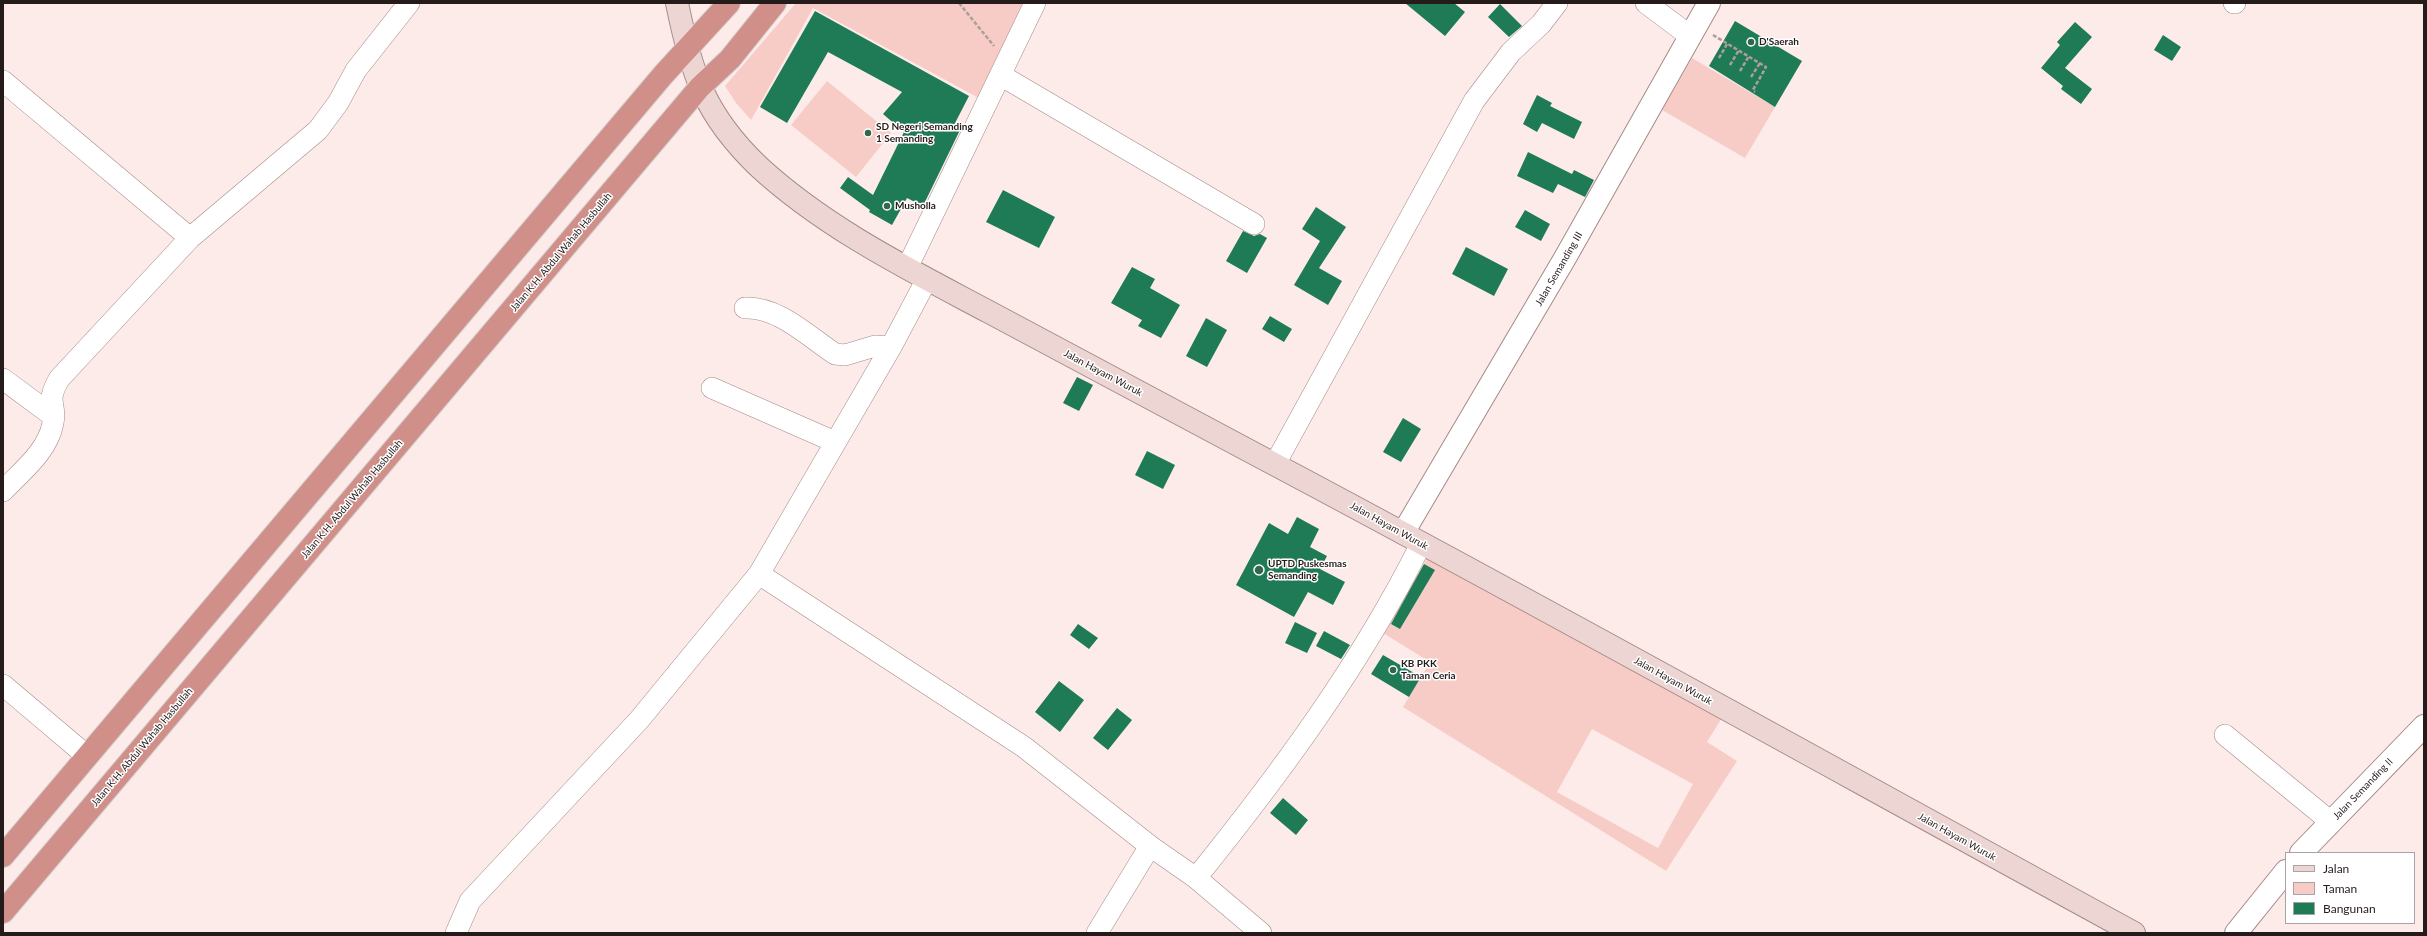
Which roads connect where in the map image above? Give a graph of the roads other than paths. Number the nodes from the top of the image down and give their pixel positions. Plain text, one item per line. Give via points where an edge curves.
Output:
1 (409, 3) edge
2 (677, 3) edge
3 (729, 3) edge
4 (776, 3) edge
5 (1036, 3) edge
6 (1557, 3) edge
7 (1646, 3) edge
8 (1709, 3) edge
9 (1690, 36) junction
10 (690, 57) junction
11 (1002, 76) junction
12 (3, 81) edge
13 (700, 87) junction
14 (1254, 224) dead end
15 (190, 238) junction
16 (907, 268) junction
17 (927, 279) junction
18 (745, 308) dead end
19 (890, 347) junction
20 (3, 379) edge
21 (712, 388) dead end
22 (53, 416) junction
23 (835, 442) junction
24 (1275, 464) junction
25 (3, 491) edge
26 (1403, 533) junction
27 (1421, 544) junction
28 (759, 574) junction
29 (3, 685) edge
30 (2424, 726) edge
31 (2225, 735) dead end
32 (87, 756) junction
33 (2331, 822) junction
34 (1150, 846) junction
35 (2302, 852) edge
36 (3, 856) edge
37 (2285, 872) edge
38 (1196, 878) junction
39 (3, 912) edge
40 (456, 933) edge
41 (1098, 933) edge
42 (1260, 933) edge
43 (2134, 933) edge
44 (2236, 933) edge

1 - 15 street via 356,70 338,103 318,130
2 - 10 main road, Jalan Hayam Wuruk
3 - 10 highway
4 - 13 highway, Jalan K.H. Abdul Wahab Hasbullah via 730,59
5 - 11 street
6 - 24 street via 1541,24 1511,52 1474,101
7 - 9 street
8 - 9 street, Jalan Semanding III
9 - 26 street, Jalan Semanding III via 1565,258
10 - 13 main road, Jalan Hayam Wuruk
10 - 32 highway via 382,405
11 - 14 street
11 - 16 street
12 - 15 street
13 - 16 main road, Jalan Hayam Wuruk via 712,112 757,164 805,204
13 - 39 highway, Jalan K.H. Abdul Wahab Hasbullah
15 - 22 street via 59,379 52,392
16 - 17 main road, Jalan Hayam Wuruk
17 - 19 street
17 - 24 main road, Jalan Hayam Wuruk
18 - 19 street via 758,307 780,316 835,354 845,355 875,346
19 - 23 street
20 - 22 street
21 - 23 street
22 - 25 street via 50,436 43,449
23 - 28 street
24 - 26 main road, Jalan Hayam Wuruk
26 - 27 main road, Jalan Hayam Wuruk
27 - 38 street via 1366,642 1330,696 1263,794
27 - 43 main road, Jalan Hayam Wuruk
28 - 34 street via 1024,747
28 - 40 street via 639,720 470,901
29 - 32 street
30 - 33 street, Jalan Semanding II
31 - 33 street
32 - 36 highway
33 - 35 street, Jalan Semanding II
34 - 38 street
34 - 41 street
37 - 44 street
38 - 42 street

